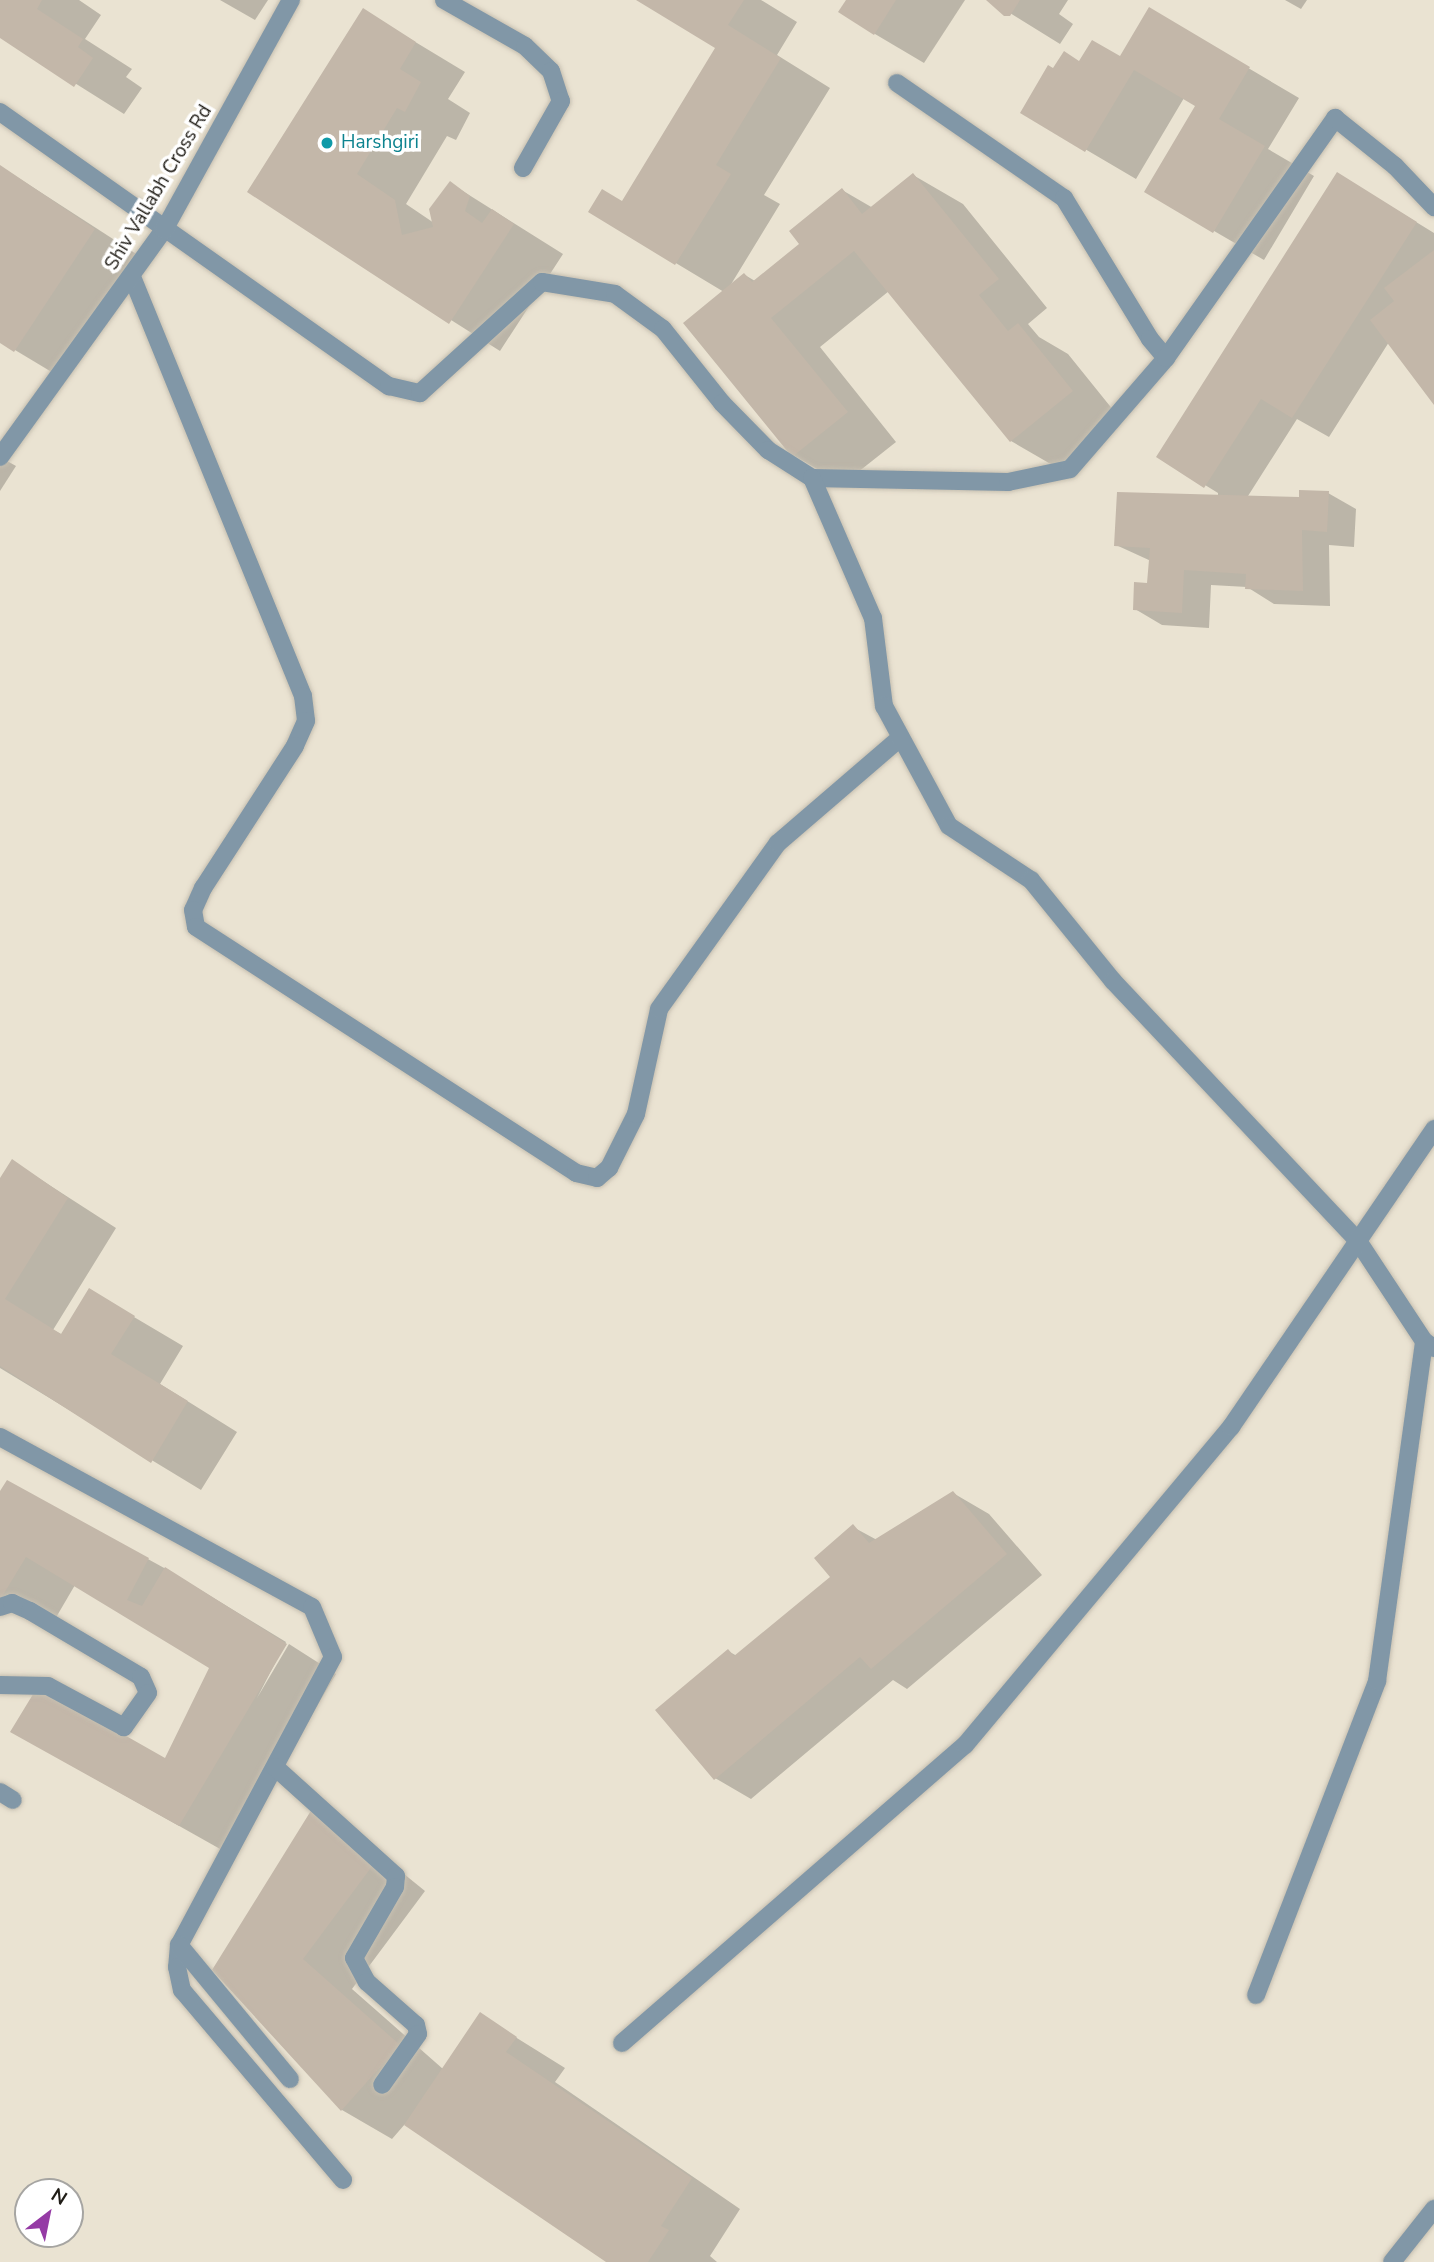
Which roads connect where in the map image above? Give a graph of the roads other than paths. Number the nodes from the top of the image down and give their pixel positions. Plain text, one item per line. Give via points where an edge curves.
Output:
1 (291, 0) edge
2 (444, 0) edge
3 (897, 83) dead end
4 (0, 112) edge
5 (523, 168) dead end
6 (1434, 207) edge
7 (164, 230) junction
8 (132, 277) junction
9 (1166, 358) junction
10 (0, 457) edge
11 (812, 478) junction
12 (900, 738) junction
13 (1434, 1129) edge
14 (1358, 1241) junction
15 (1429, 1345) edge
16 (0, 1437) edge
17 (0, 1607) edge
18 (0, 1685) edge
19 (275, 1767) junction
20 (180, 1945) junction
21 (1256, 1995) dead end
22 (622, 2043) dead end
23 (290, 2079) dead end
24 (382, 2085) dead end
25 (343, 2180) dead end
26 (1434, 2209) edge
27 (1392, 2262) edge

1 - 7 street, Shiv Vallabh Cross Rd
2 - 5 street via 525,46 551,71 561,102
3 - 9 street via 1064,198
4 - 7 street
6 - 9 street via 1395,166 1335,118
7 - 8 street, Shiv Vallabh Cross Rd
7 - 11 street via 388,386 420,393 542,282 615,294 663,328 722,403 768,450
8 - 10 street, Shiv Vallabh Cross Rd
8 - 12 street via 303,696 306,721 295,746 204,888 193,910 196,927 576,1173 597,1178 609,1168 636,1114 659,1009 693,956 778,843
9 - 11 street via 1070,469 1008,482
11 - 12 street via 873,618 884,706
12 - 14 street via 948,826 1031,880 1113,981
13 - 14 street
14 - 15 street
14 - 22 street via 1231,1427 965,1745
15 - 21 street via 1377,1681
16 - 19 street via 312,1607 333,1657
17 - 18 street via 12,1603 41,1618 141,1677 148,1693 124,1727 48,1686
19 - 20 street
19 - 24 street via 396,1876 395,1887 354,1958 367,1982 416,2025 418,2034
20 - 23 street
20 - 25 street via 177,1967 182,1990
26 - 27 street

